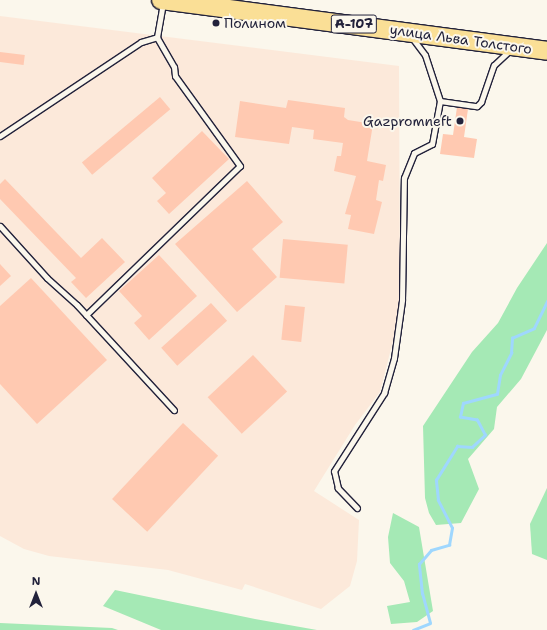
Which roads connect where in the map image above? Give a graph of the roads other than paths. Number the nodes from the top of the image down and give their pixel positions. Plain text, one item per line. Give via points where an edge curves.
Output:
1 (160, 0) edge
2 (164, 0) edge
3 (407, 32) junction
4 (157, 37) junction
5 (514, 47) junction
6 (547, 51) edge
7 (440, 101) junction
8 (0, 136) edge
9 (0, 226) edge
10 (86, 315) junction
11 (174, 410) dead end
12 (357, 508) dead end

1 - 2 highway, улица Льва Толстого / А-107
2 - 3 highway, улица Льва Толстого / А-107
2 - 4 lane
3 - 5 highway, улица Льва Толстого / А-107
3 - 7 lane via 425,55
4 - 8 lane via 141,42
4 - 10 lane via 174,67 175,76 240,166
5 - 6 highway, улица Льва Толстого / А-107
5 - 7 lane via 494,65 481,102 477,106
7 - 12 lane via 432,144 414,153 404,178 402,300 394,358 384,393 334,471 338,488
9 - 10 lane via 47,278
10 - 11 lane

